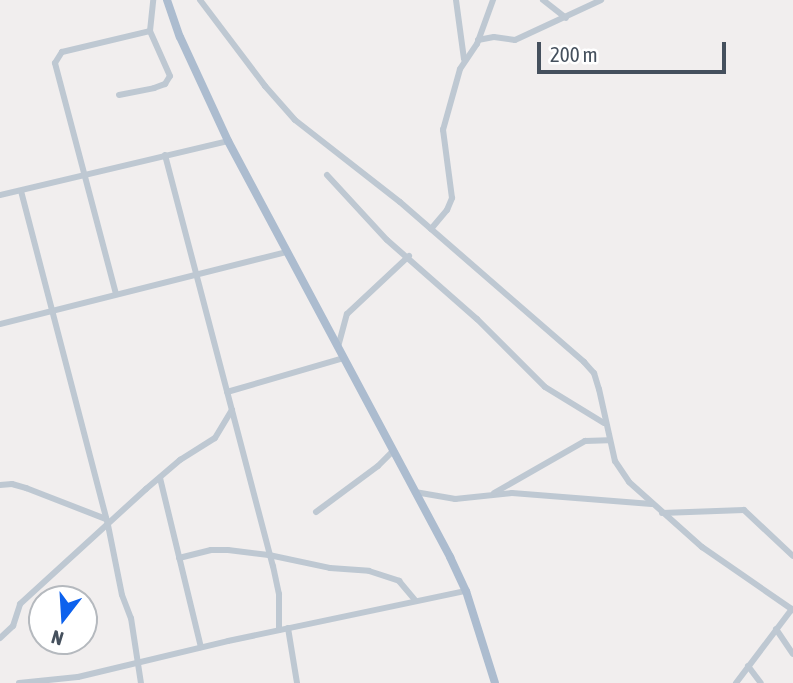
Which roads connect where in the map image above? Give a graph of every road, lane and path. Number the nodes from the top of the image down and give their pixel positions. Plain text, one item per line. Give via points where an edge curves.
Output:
1 (153, 0) edge
2 (167, 0) edge
3 (200, 0) edge
4 (456, 0) edge
5 (493, 0) edge
6 (543, 0) edge
7 (601, 0) edge
8 (566, 18) junction
9 (150, 31) junction
10 (478, 40) junction
11 (464, 59) junction
12 (119, 95) dead end
13 (228, 141) junction
14 (165, 155) junction
15 (83, 173) junction
16 (327, 175) dead end
17 (21, 191) junction
18 (0, 195) edge
19 (431, 229) junction
20 (287, 252) junction
21 (408, 256) junction
22 (196, 273) junction
23 (116, 294) junction
24 (53, 310) junction
25 (0, 324) edge
26 (338, 348) junction
27 (344, 358) junction
28 (227, 392) junction
29 (232, 410) junction
30 (604, 423) junction
31 (608, 440) junction
32 (393, 451) junction
33 (160, 478) junction
34 (0, 485) edge
35 (415, 492) junction
36 (489, 495) junction
37 (652, 505) junction
38 (316, 512) dead end
39 (662, 513) junction
40 (107, 522) junction
41 (270, 555) junction
42 (793, 556) edge
43 (179, 558) junction
44 (466, 591) junction
45 (416, 601) junction
46 (792, 609) edge
47 (289, 628) junction
48 (776, 629) junction
49 (279, 630) junction
50 (0, 638) edge
51 (201, 647) junction
52 (793, 654) edge
53 (140, 661) junction
54 (748, 666) junction
55 (19, 683) edge
56 (141, 683) edge
57 (297, 683) edge
58 (495, 683) edge
59 (736, 683) edge
60 (761, 683) edge

1 - 9 street
2 - 13 main road
3 - 19 street via 295,120
4 - 11 street
5 - 10 street
6 - 8 street
7 - 8 street
8 - 10 street via 515,40
9 - 12 street via 170,76 165,84
9 - 15 street via 56,57
10 - 11 street
11 - 19 street via 443,130 452,198
13 - 14 street
13 - 20 main road
14 - 15 street
14 - 22 street
15 - 17 street
15 - 23 street
16 - 21 street via 387,240
17 - 18 street
17 - 24 street
19 - 30 street via 594,373
20 - 22 street
20 - 26 main road
21 - 26 street via 347,314
21 - 30 street via 545,387
22 - 23 street
22 - 28 street
23 - 24 street
24 - 25 street
24 - 40 street
26 - 27 main road
27 - 28 street
27 - 32 main road
28 - 29 street
29 - 33 street via 215,438
29 - 41 street
30 - 31 street
31 - 36 street via 585,441
31 - 37 street via 629,482
32 - 35 main road
32 - 38 street
33 - 40 street
33 - 43 street
34 - 40 street via 26,488
35 - 36 street via 455,499
35 - 44 main road
36 - 37 street
37 - 39 street
39 - 42 street via 744,510
39 - 46 street via 737,574
40 - 50 street via 20,604 13,626
40 - 53 street
41 - 43 street via 211,551
41 - 45 street via 385,575 399,581
41 - 49 street via 279,594
43 - 51 street
44 - 45 street
44 - 58 main road
45 - 47 street
46 - 48 street
47 - 49 street
47 - 57 street
48 - 52 street
48 - 54 street
49 - 51 street
51 - 53 street
53 - 55 street via 78,677
53 - 56 street
54 - 59 street
54 - 60 street

